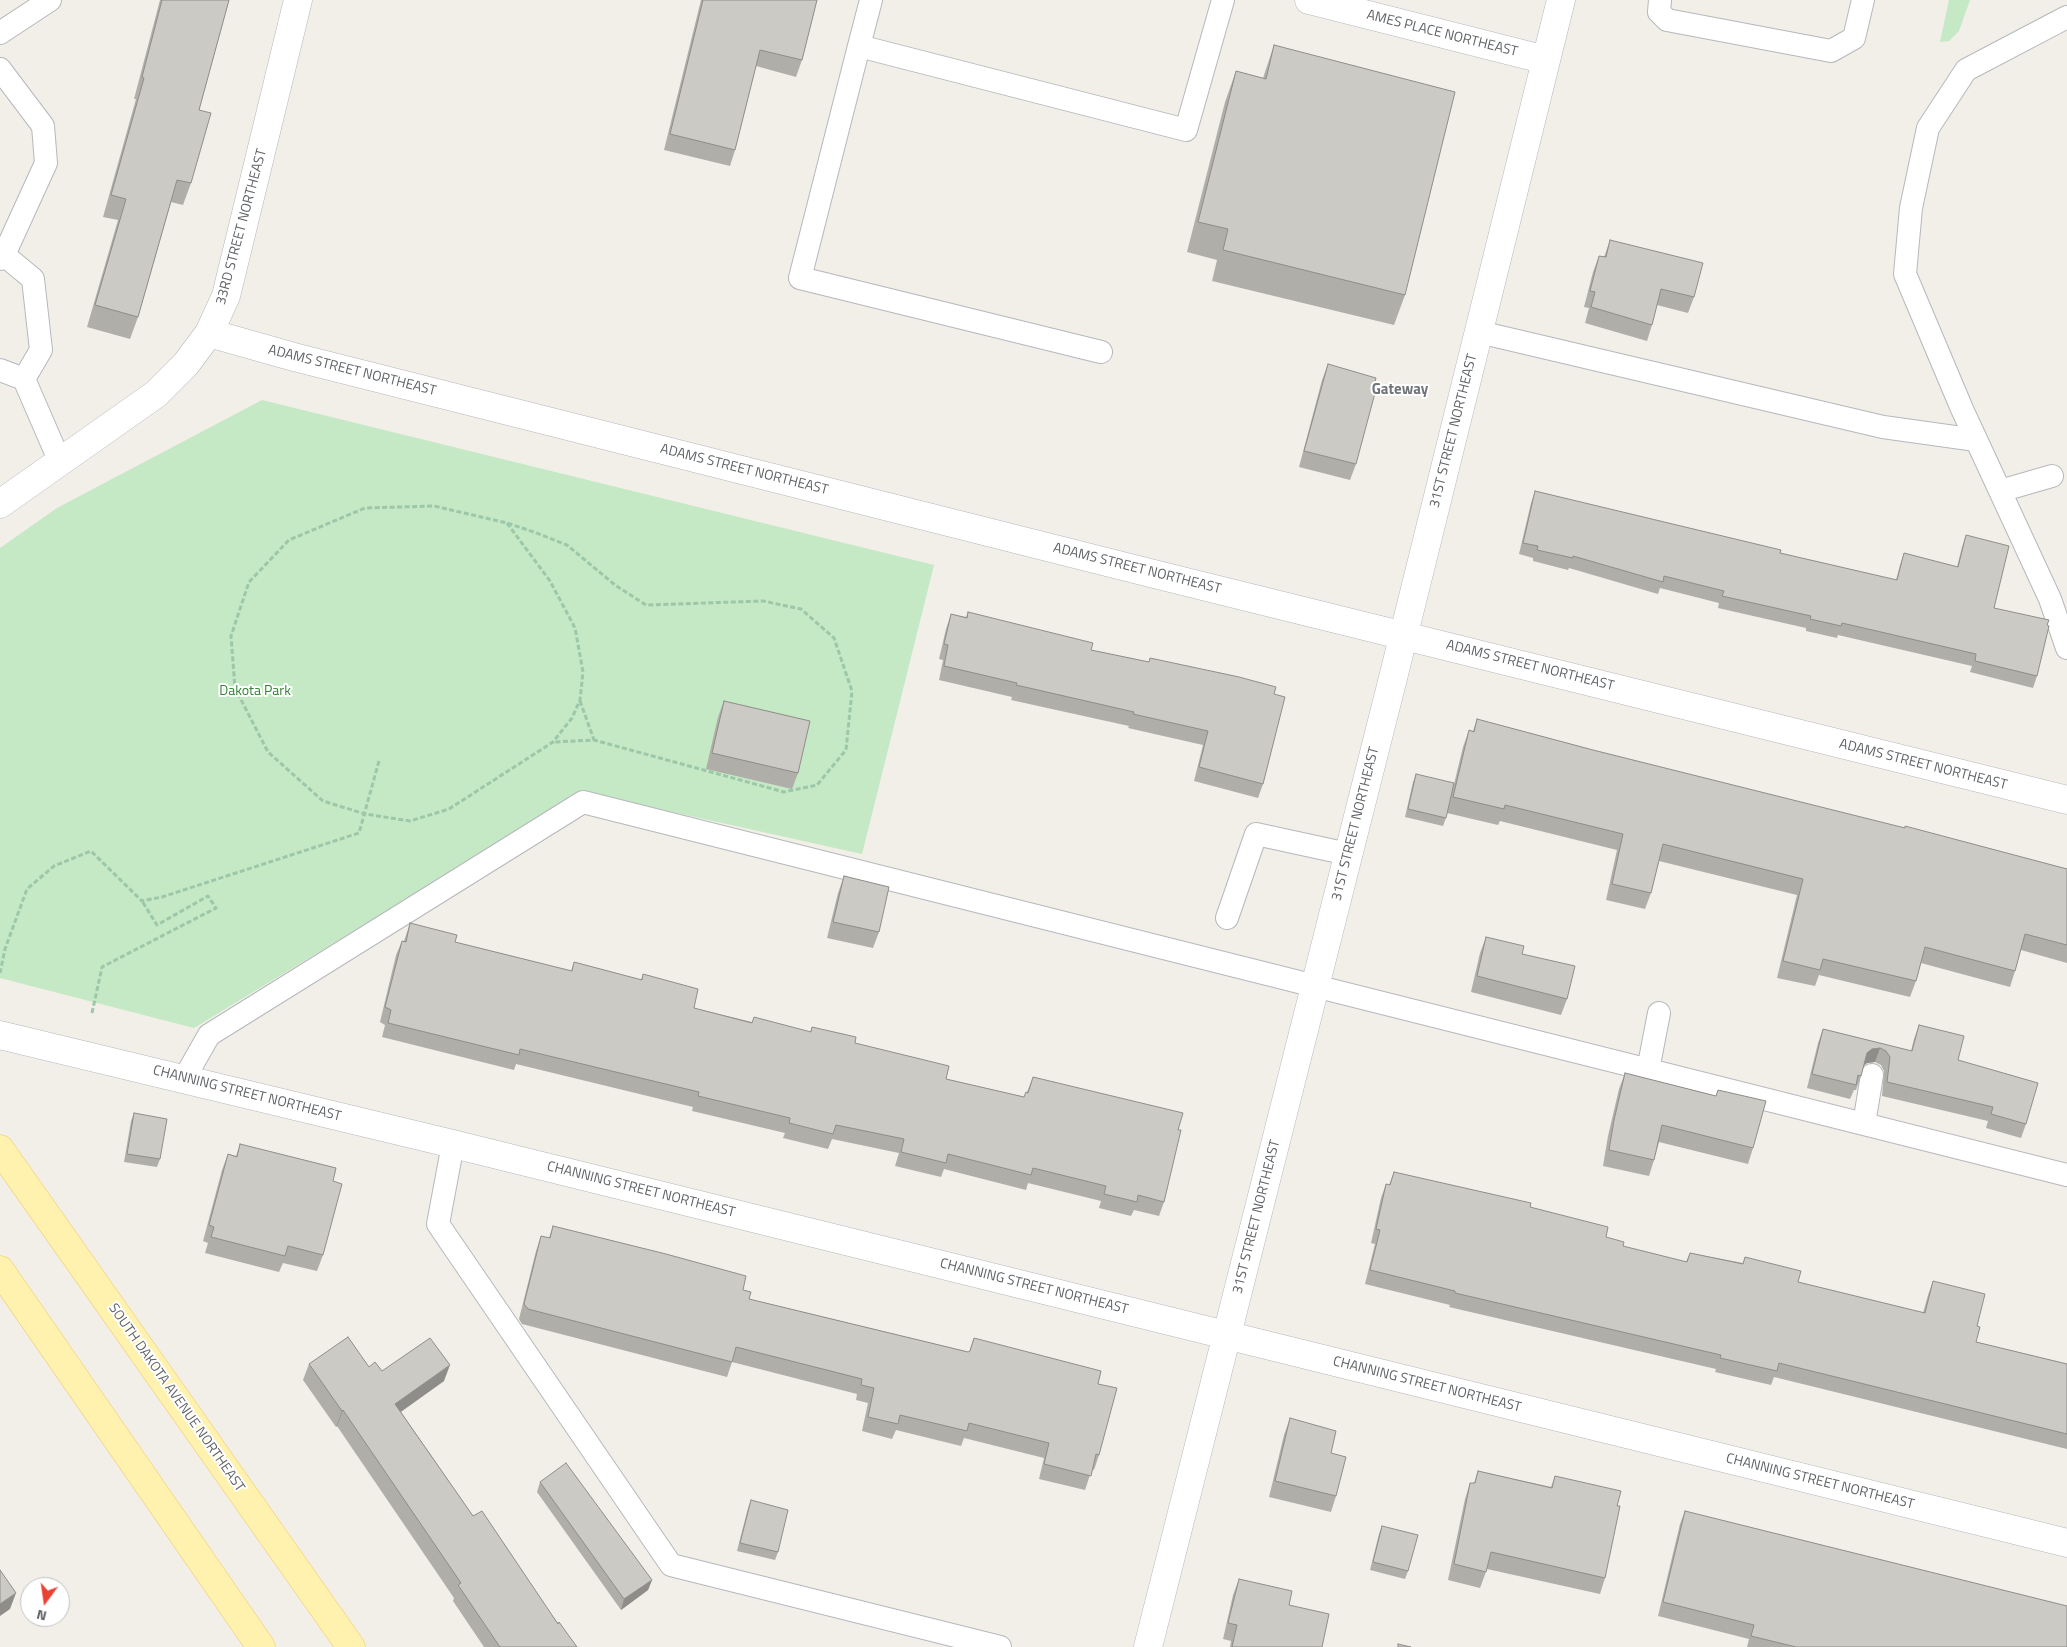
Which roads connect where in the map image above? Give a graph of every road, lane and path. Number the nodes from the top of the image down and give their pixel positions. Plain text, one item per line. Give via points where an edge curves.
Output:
1 (50, 0) edge
2 (298, 0) edge
3 (871, 0) edge
4 (1223, 0) edge
5 (1309, 0) edge
6 (1561, 0) edge
7 (1660, 0) edge
8 (1863, 0) edge
9 (2067, 17) edge
10 (0, 33) edge
11 (859, 46) junction
12 (1546, 60) junction
13 (0, 69) edge
14 (1, 255) edge
15 (1479, 332) junction
16 (209, 333) junction
17 (1101, 352) dead end
18 (0, 370) edge
19 (24, 379) junction
20 (1976, 440) junction
21 (60, 462) junction
22 (2052, 476) dead end
23 (2000, 491) junction
24 (0, 504) edge
25 (507, 524) junction
26 (1404, 635) junction
27 (2067, 648) edge
28 (580, 700) junction
29 (594, 740) junction
30 (553, 742) junction
31 (379, 761) dead end
32 (2067, 800) edge
33 (365, 814) junction
34 (1348, 854) junction
35 (142, 901) junction
36 (1227, 918) dead end
37 (0, 974) edge
38 (1315, 986) junction
39 (92, 1013) dead end
40 (1660, 1013) dead end
41 (0, 1035) edge
42 (1648, 1070) junction
43 (1872, 1075) dead end
44 (184, 1079) junction
45 (1864, 1124) junction
46 (453, 1144) junction
47 (0, 1149) edge
48 (2067, 1175) edge
49 (0, 1270) edge
50 (1227, 1335) junction
51 (2067, 1543) edge
52 (261, 1647) edge
53 (351, 1647) edge
54 (1000, 1647) edge
55 (1148, 1647) edge

1 - 10 lane
2 - 16 street, 33RD STREET NORTHEAST via 226,296
3 - 11 lane
4 - 11 lane via 1186,130
5 - 12 street, AMES PLACE NORTHEAST
6 - 12 street, 31ST STREET NORTHEAST
7 - 8 lane via 1659,12 1667,20 1830,51 1854,38
9 - 20 lane via 1966,70 1928,128 1911,208 1906,274
11 - 17 lane via 800,278
12 - 15 street, 31ST STREET NORTHEAST
13 - 14 lane via 43,126 46,163
14 - 19 lane via 33,279 41,350
15 - 20 lane via 1883,427
15 - 26 street, 31ST STREET NORTHEAST
16 - 21 street, 33RD STREET NORTHEAST via 186,364 156,394
16 - 26 street, ADAMS STREET NORTHEAST
18 - 19 lane
19 - 21 lane
20 - 23 lane
21 - 24 street, 33RD STREET NORTHEAST
22 - 23 lane
23 - 27 lane via 2050,599
25 - 28 path via 550,581 575,628 583,672
25 - 29 path via 567,545 615,585 646,604 763,601 801,609 834,638 852,691 846,750 817,785 784,792
25 - 33 path via 434,506 365,508 289,540 249,582 231,636 235,688 268,752 323,801
26 - 32 street, ADAMS STREET NORTHEAST
26 - 34 street, 31ST STREET NORTHEAST
28 - 29 path
28 - 30 path via 572,718
29 - 30 path
30 - 33 path via 449,809 410,821
31 - 33 path
33 - 35 path via 359,833
34 - 36 lane via 1256,834
34 - 38 street, 31ST STREET NORTHEAST
35 - 37 path via 92,851 54,866 27,889 5,949
35 - 39 path via 157,925 208,896 216,908 102,967
38 - 42 lane
38 - 44 lane via 583,802 210,1035
38 - 50 street, 31ST STREET NORTHEAST
40 - 42 lane
41 - 44 street, CHANNING STREET NORTHEAST
42 - 45 lane
43 - 45 lane
44 - 46 street, CHANNING STREET NORTHEAST
45 - 48 lane
46 - 50 street, CHANNING STREET NORTHEAST
46 - 54 lane via 438,1224 671,1565
47 - 53 main road, SOUTH DAKOTA AVENUE NORTHEAST
49 - 52 main road
50 - 51 street, CHANNING STREET NORTHEAST
50 - 55 street, 31ST STREET NORTHEAST

